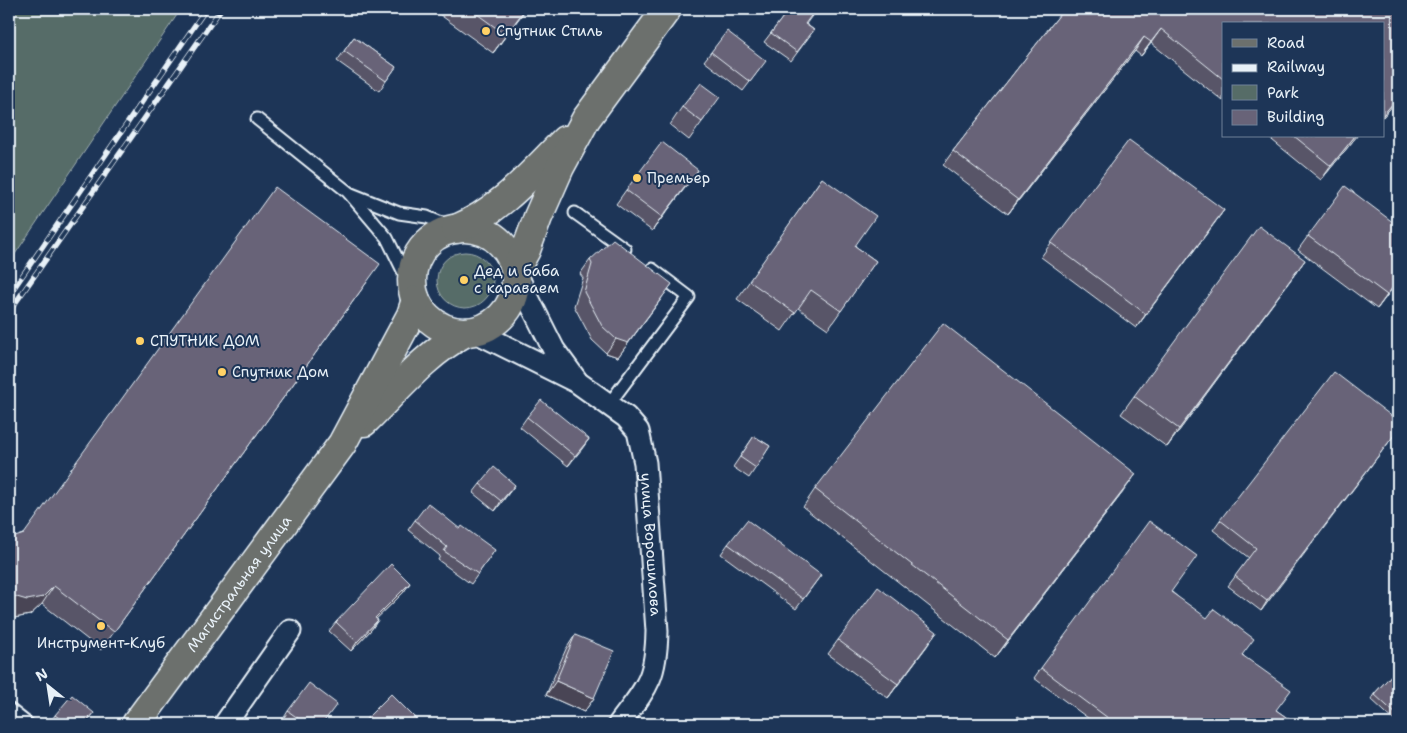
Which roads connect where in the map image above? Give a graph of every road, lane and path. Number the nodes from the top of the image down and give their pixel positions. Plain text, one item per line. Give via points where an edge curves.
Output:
1 (667, 9) edge
2 (257, 119) dead end
3 (586, 119) junction
4 (348, 192) junction
5 (576, 213) dead end
6 (456, 229) junction
7 (516, 273) junction
8 (414, 295) junction
9 (470, 332) junction
10 (577, 382) junction
11 (609, 404) junction
12 (342, 444) junction
13 (290, 631) dead end
14 (9, 709) edge
15 (28, 724) edge
16 (136, 724) edge
17 (225, 724) edge
18 (618, 724) edge

1 - 3 main road, Магистральная улица
2 - 4 lane
3 - 6 main road, Магистральная улица via 517,188 472,222
3 - 7 main road, Магистральная улица via 560,167
4 - 6 lane via 399,213 427,217
4 - 8 lane via 387,238
5 - 11 lane via 689,297
6 - 7 main road via 470,228 491,236 507,251
6 - 8 main road, Магистральная улица via 439,235 422,249 414,269
7 - 9 main road, Магистральная улица via 517,287 506,311 487,327
7 - 10 street via 554,350
8 - 9 main road via 421,309 436,324
8 - 12 main road, Магистральная улица via 411,316
9 - 10 street
9 - 12 main road, Магистральная улица via 448,342 414,371
10 - 11 street, улица Ворошилова
11 - 18 street, улица Ворошилова via 632,422 644,451 657,631 652,676
12 - 16 main road, Магистральная улица
13 - 17 street
14 - 15 lane

